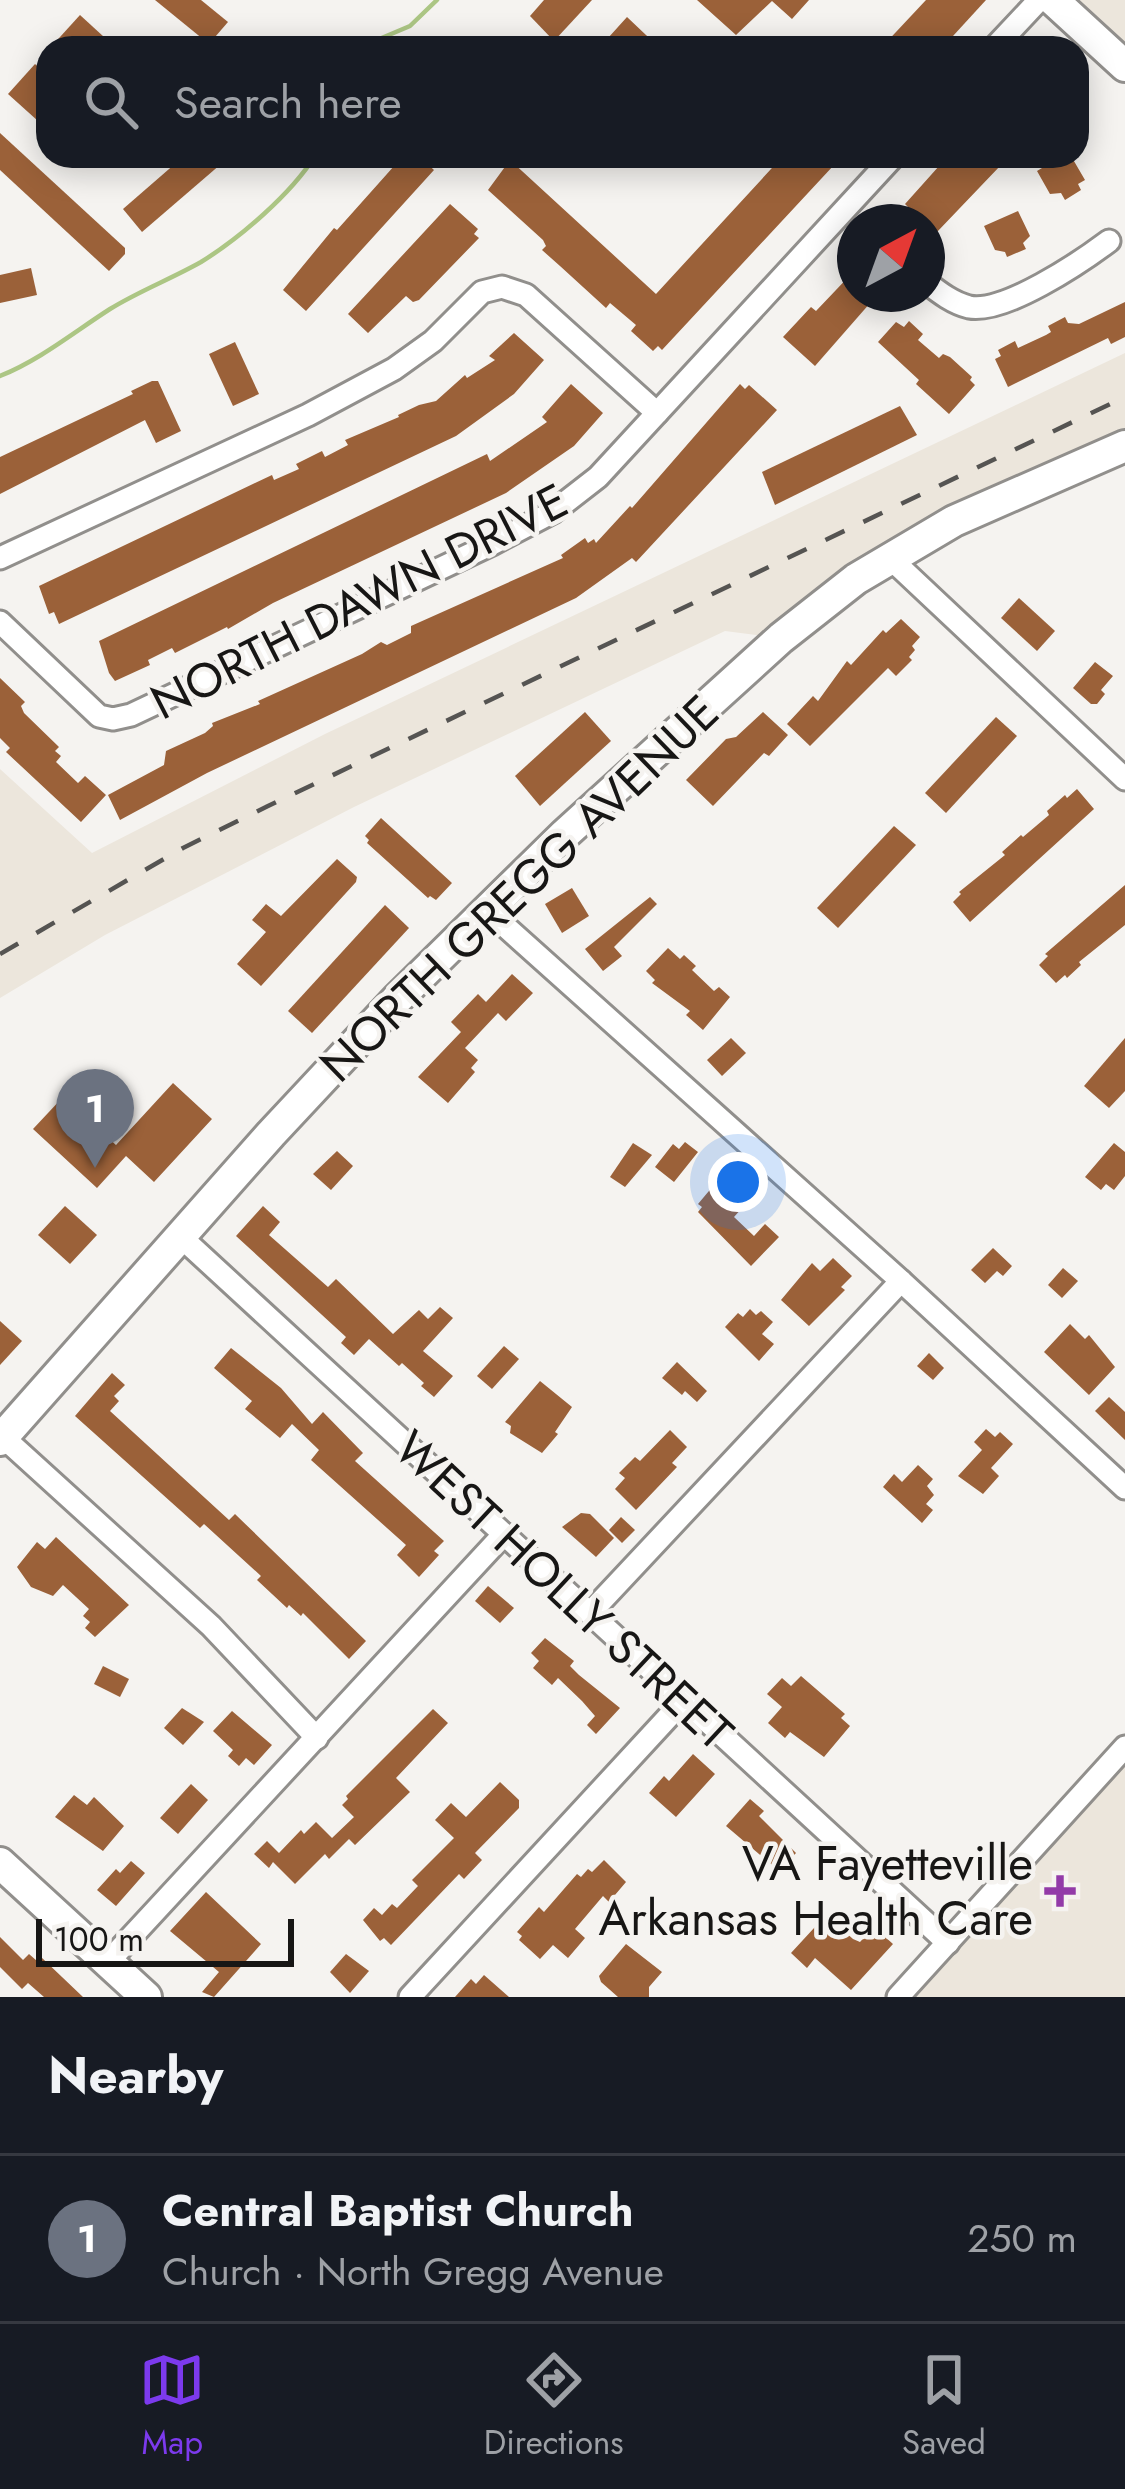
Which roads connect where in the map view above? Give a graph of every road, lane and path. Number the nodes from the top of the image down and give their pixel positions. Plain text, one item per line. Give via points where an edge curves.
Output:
1 (1039, 0) edge
2 (1054, 0) edge
3 (1005, 36) edge
4 (1125, 66) edge
5 (885, 168) edge
6 (859, 204) edge
7 (837, 229) edge
8 (1108, 241) dead end
9 (945, 296) edge
10 (657, 413) junction
11 (1125, 446) edge
12 (0, 558) edge
13 (890, 558) junction
14 (0, 622) edge
15 (1125, 779) edge
16 (487, 910) junction
17 (181, 1237) junction
18 (901, 1281) junction
19 (2, 1438) edge
20 (1125, 1488) edge
21 (504, 1534) junction
22 (590, 1613) junction
23 (684, 1700) junction
24 (317, 1738) junction
25 (1125, 1747) edge
26 (0, 1863) edge
27 (948, 1942) junction
28 (108, 1962) junction
29 (146, 1997) edge
30 (410, 1997) edge
31 (898, 1997) edge

1 - 3 street
2 - 4 main road
5 - 6 street, NORTH DAWN DRIVE
7 - 10 street, NORTH DAWN DRIVE
8 - 9 street via 996,304 974,308
10 - 12 street via 526,295 502,287 482,292 394,369
10 - 14 street, NORTH DAWN DRIVE via 553,512 112,719 99,716
11 - 13 main road, NORTH GREGG AVENUE
13 - 15 street
13 - 16 main road, NORTH GREGG AVENUE via 781,638
16 - 17 main road, NORTH GREGG AVENUE via 313,1087
16 - 18 street
17 - 19 main road, NORTH GREGG AVENUE
17 - 21 street, WEST HOLLY STREET
18 - 20 street
18 - 22 street
19 - 24 street via 211,1626
21 - 22 street, WEST HOLLY STREET
21 - 24 street
22 - 23 street, WEST HOLLY STREET
23 - 27 street, WEST HOLLY STREET
23 - 30 street
24 - 28 street
25 - 27 street
26 - 28 main road
27 - 31 street
28 - 29 main road

